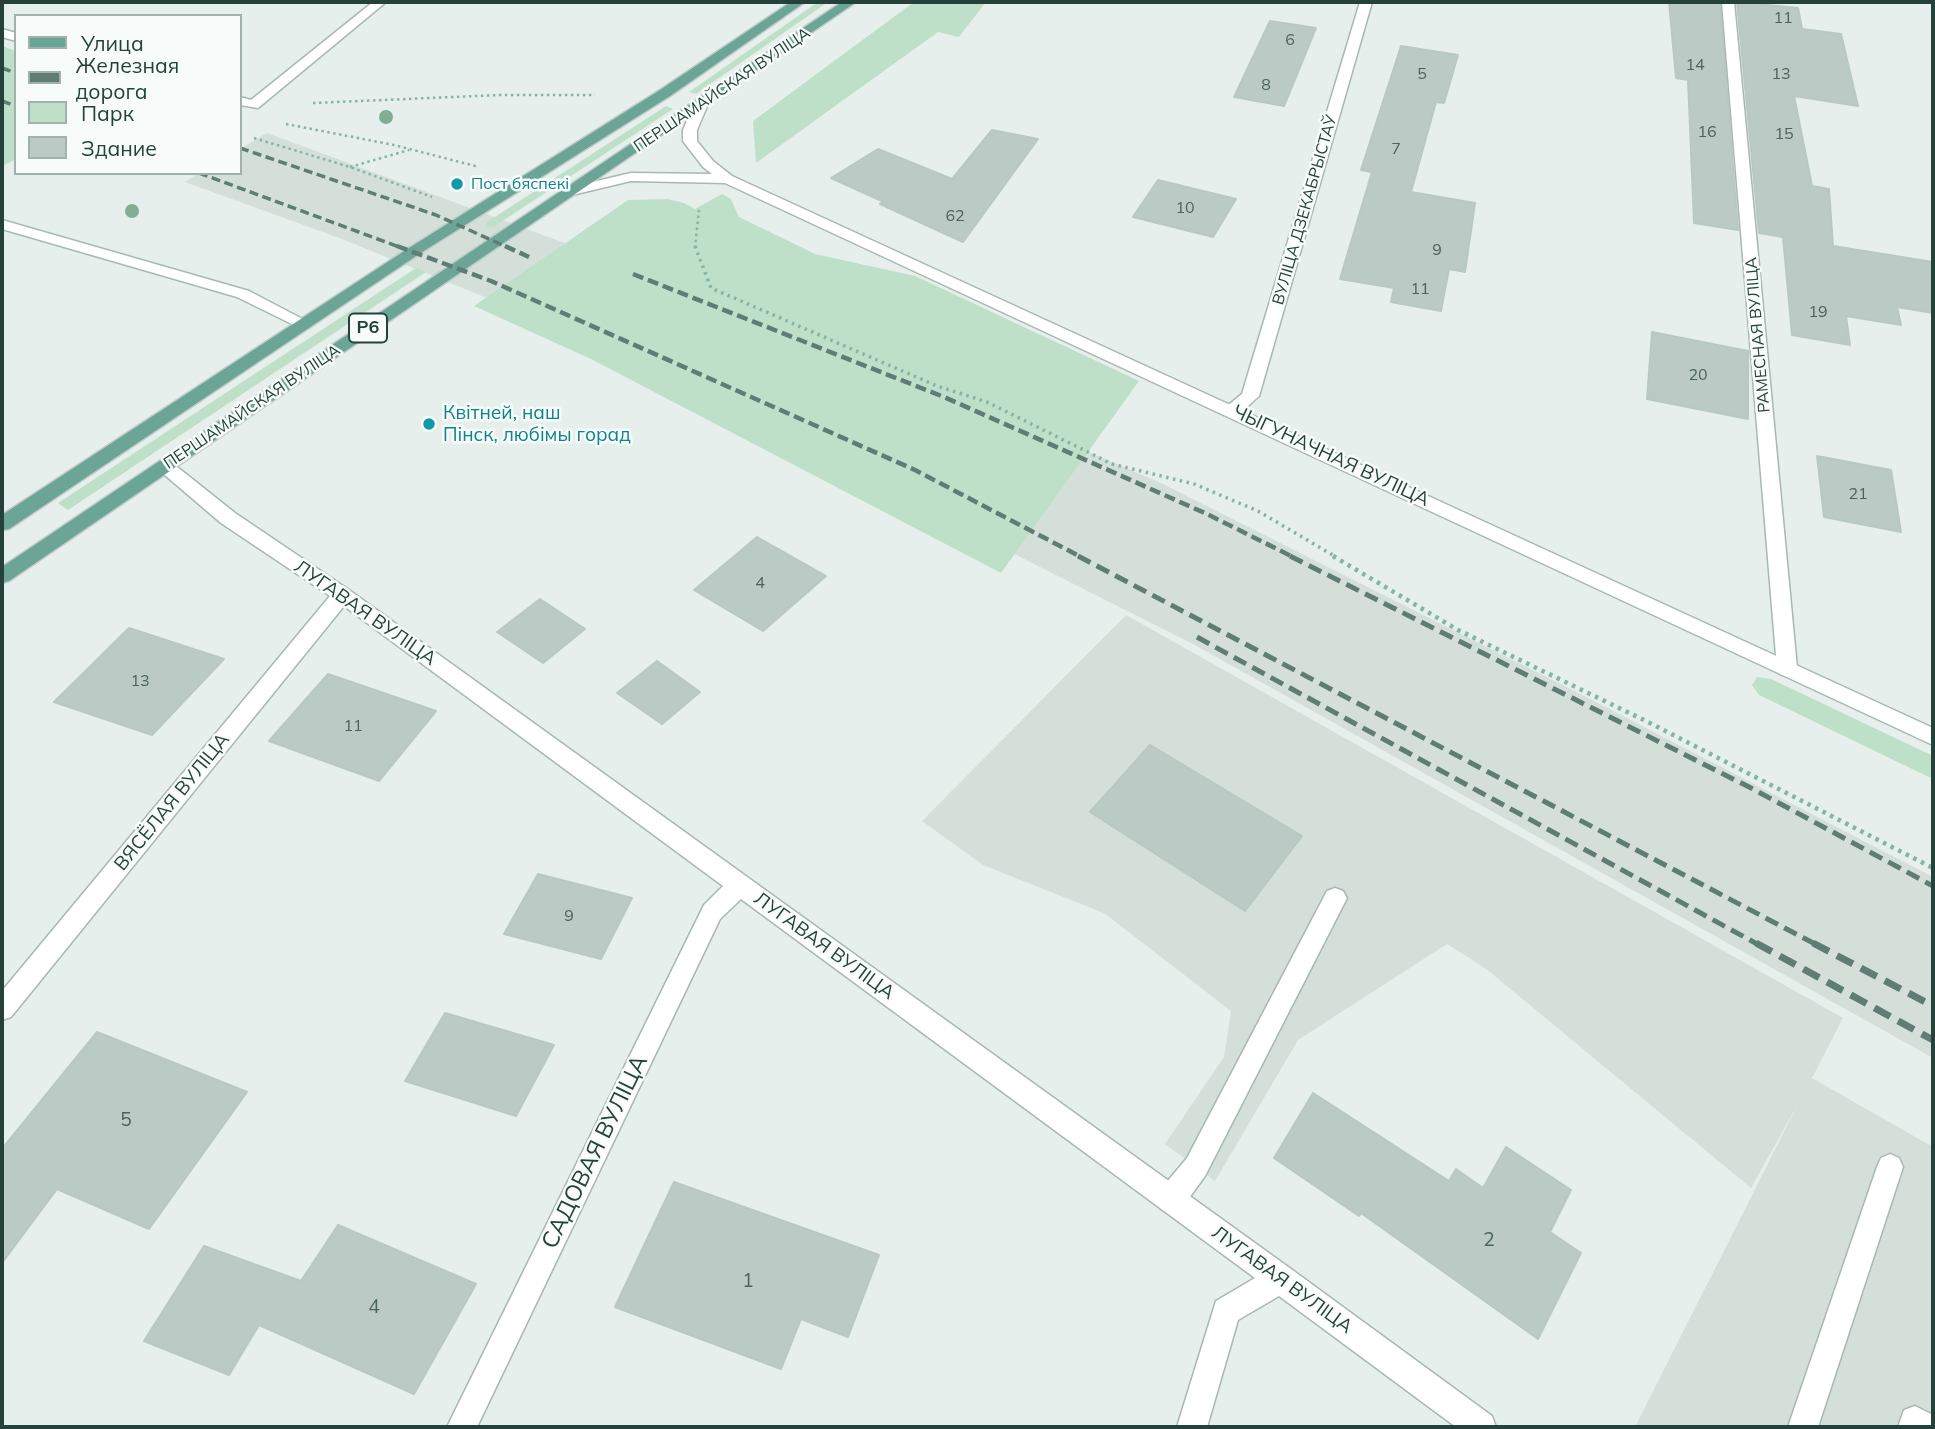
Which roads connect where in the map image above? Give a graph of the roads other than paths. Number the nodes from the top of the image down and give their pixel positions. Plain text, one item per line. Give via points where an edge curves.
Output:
1 (380, 2) edge
2 (799, 2) edge
3 (850, 2) edge
4 (1366, 2) edge
5 (1728, 2) edge
6 (246, 103) edge
7 (701, 104) junction
8 (727, 179) junction
9 (572, 191) junction
10 (2, 224) edge
11 (304, 324) junction
12 (1232, 411) junction
13 (166, 466) junction
14 (2, 524) edge
15 (2, 576) edge
16 (342, 595) junction
17 (1787, 668) junction
18 (1933, 737) edge
19 (740, 885) junction
20 (1335, 898) dead end
21 (2, 1009) edge
22 (1890, 1167) dead end
23 (1171, 1199) junction
24 (1281, 1279) junction
25 (462, 1427) edge
26 (1192, 1427) edge
27 (1480, 1427) edge
28 (1803, 1427) edge
29 (1913, 1427) edge
30 (1925, 1427) edge

1 - 6 street
2 - 11 main road, ПЕРШАМАЙСКАЯ ВУЛІЦА / Р6
3 - 7 main road, ПЕРШАМАЙСКАЯ ВУЛІЦА / Р6
4 - 12 street, ВУЛІЦА ДЗЕКАБРЫСТАЎ via 1250,396
5 - 17 street, РАМЕСНАЯ ВУЛІЦА
7 - 8 street, ЧЫГУНАЧНАЯ ВУЛІЦА via 690,141
7 - 9 main road, ПЕРШАМАЙСКАЯ ВУЛІЦА / Р6
8 - 9 street, ЧЫГУНАЧНАЯ ВУЛІЦА via 631,177
8 - 12 street, ЧЫГУНАЧНАЯ ВУЛІЦА
9 - 13 main road, ПЕРШАМАЙСКАЯ ВУЛІЦА / Р6
10 - 11 street via 243,294
11 - 14 main road, ПЕРШАМАЙСКАЯ ВУЛІЦА / Р6
12 - 17 street, ЧЫГУНАЧНАЯ ВУЛІЦА
13 - 15 main road, ПЕРШАМАЙСКАЯ ВУЛІЦА / Р6
13 - 16 street, ЛУГАВАЯ ВУЛІЦА via 228,517
16 - 19 street, ЛУГАВАЯ ВУЛІЦА
16 - 21 street, ВЯСЁЛАЯ ВУЛІЦА
17 - 18 street, ЧЫГУНАЧНАЯ ВУЛІЦА
19 - 23 street, ЛУГАВАЯ ВУЛІЦА
19 - 25 street, САДОВАЯ ВУЛІЦА via 712,912
20 - 23 street via 1196,1167
22 - 28 street
23 - 24 street, ЛУГАВАЯ ВУЛІЦА
24 - 26 street via 1226,1311
24 - 27 street, ЛУГАВАЯ ВУЛІЦА
29 - 30 street via 1915,1420

